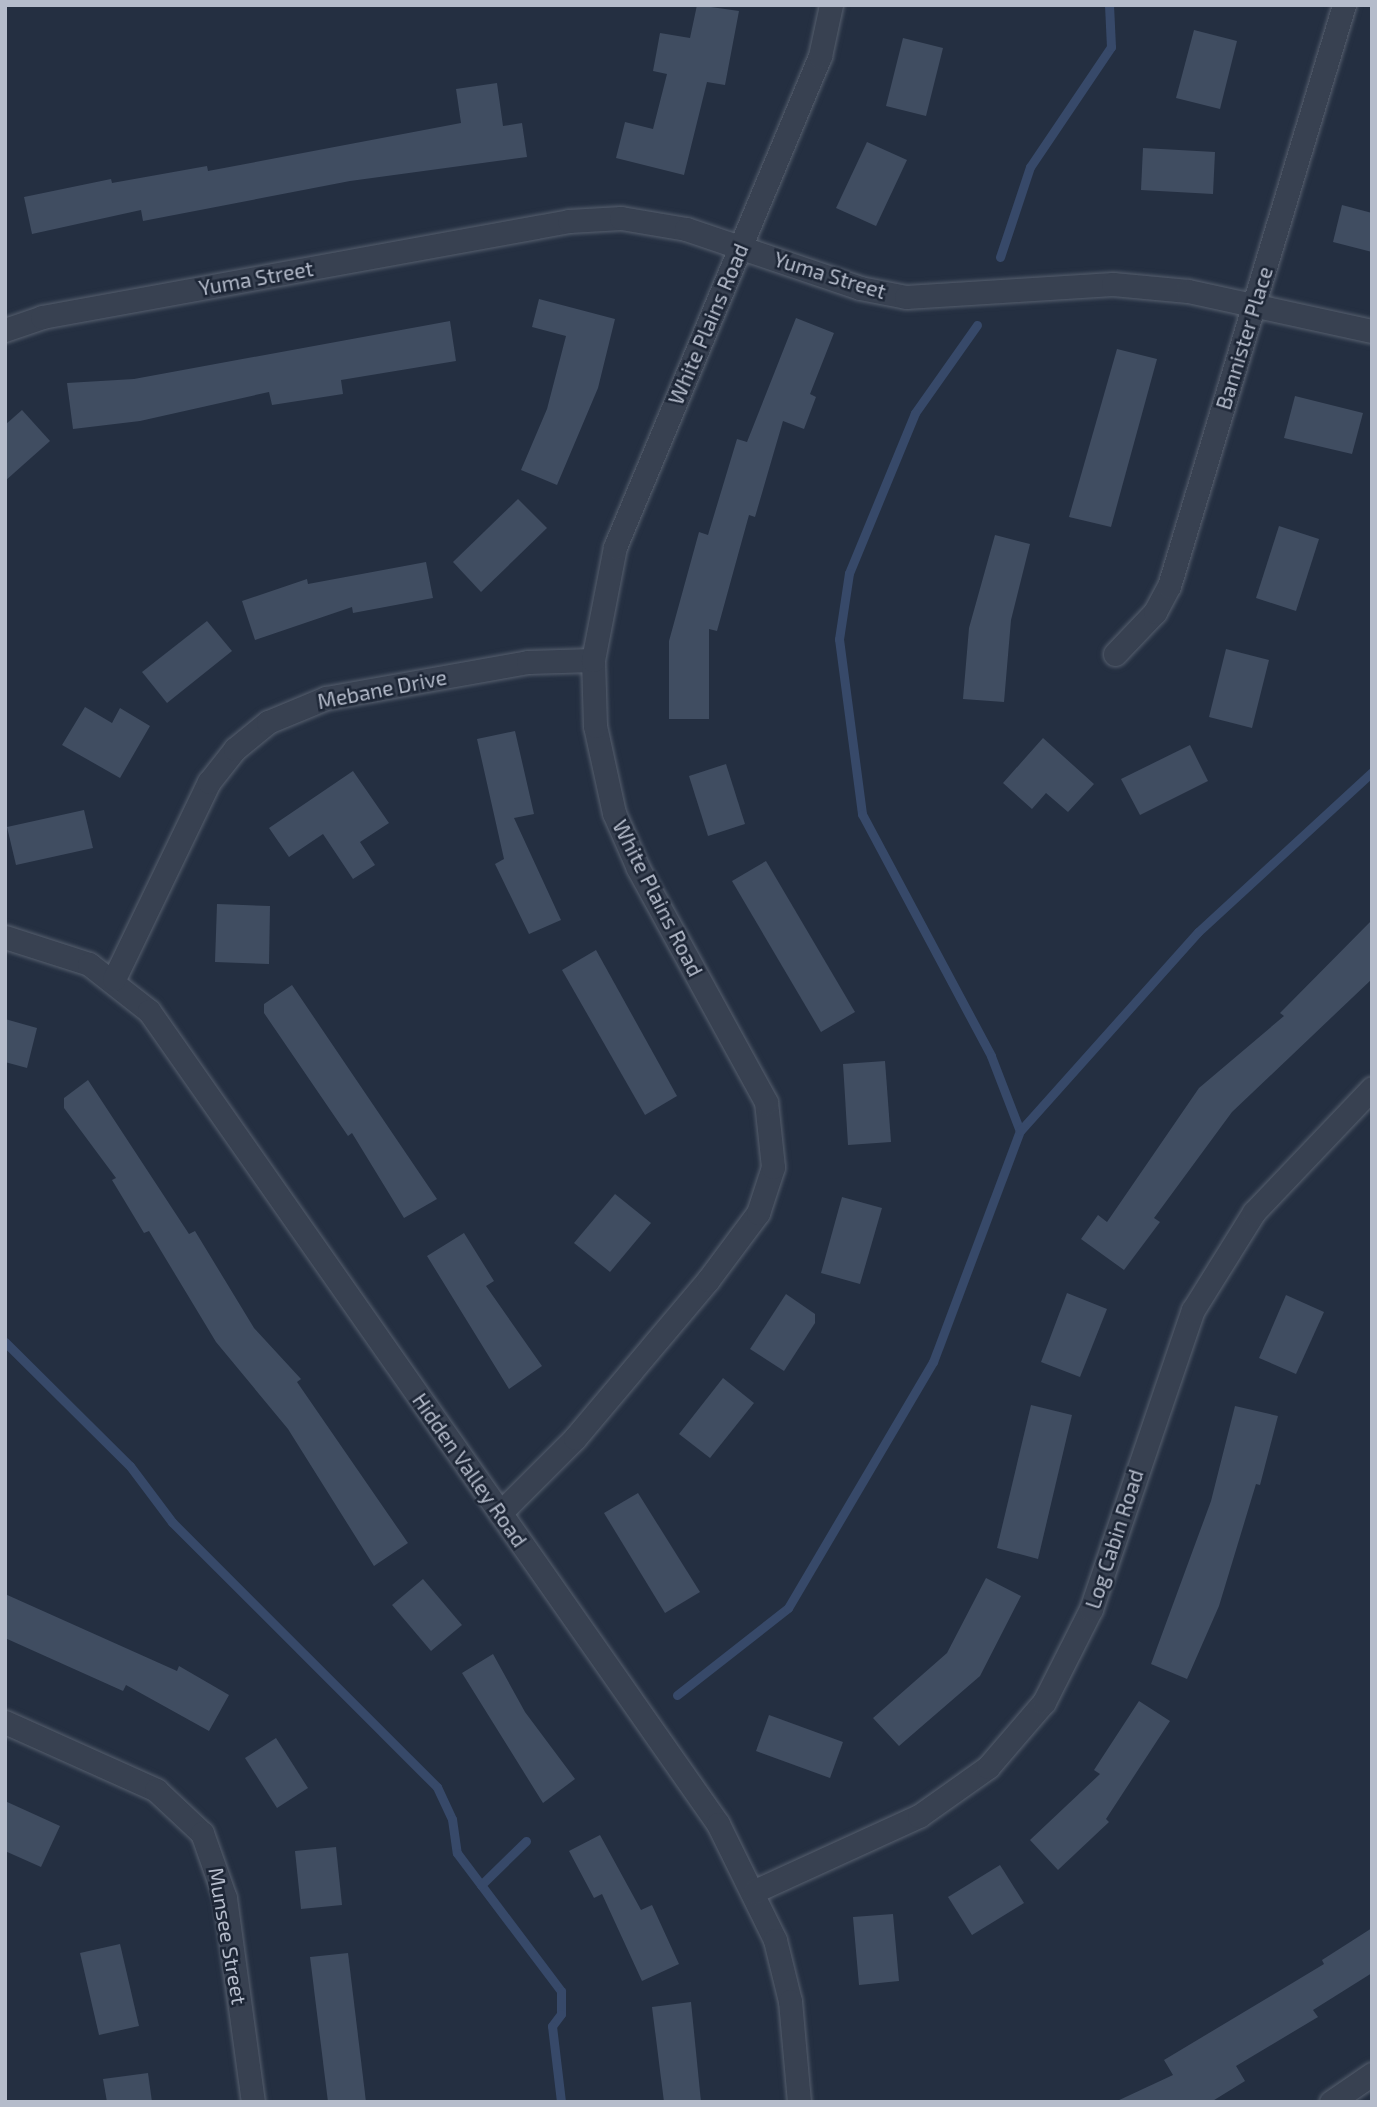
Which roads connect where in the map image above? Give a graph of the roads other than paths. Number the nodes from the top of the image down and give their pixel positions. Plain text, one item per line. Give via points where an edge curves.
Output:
1 (831, 5) edge
2 (1344, 5) edge
3 (740, 248) junction
4 (1254, 306) junction
5 (5, 330) edge
6 (1372, 331) edge
7 (1115, 654) dead end
8 (593, 660) junction
9 (5, 937) edge
10 (114, 979) junction
11 (1372, 1088) edge
12 (500, 1513) junction
13 (5, 1722) edge
14 (755, 1891) junction
15 (1372, 2074) edge
16 (253, 2102) edge
17 (799, 2102) edge
18 (1331, 2102) edge

1 - 3 street, White Plains Road via 820,56
2 - 4 street, Bannister Place
3 - 4 street, Yuma Street via 860,288 906,297 1113,284 1188,291
3 - 5 street, Yuma Street via 686,229 621,218 569,221 42,317
3 - 8 street, White Plains Road via 615,547
4 - 6 street, Yuma Street
4 - 7 street, Bannister Place via 1170,586 1156,612
8 - 10 street, Mebane Drive via 528,662 326,698 268,722 235,749 209,782
8 - 12 street, White Plains Road via 594,726 614,813 638,867 766,1102 773,1167 758,1213 708,1280 575,1438
9 - 10 street, Hidden Valley Road via 89,964
10 - 12 street, Hidden Valley Road via 149,1011
11 - 14 street, Log Cabin Road via 1254,1212 1193,1310 1091,1609 1044,1702 1008,1748 947,1798
12 - 14 street, Hidden Valley Road via 718,1824
13 - 16 street, Munsee Street via 156,1790 202,1833 225,1898
14 - 17 street, Hidden Valley Road via 790,2001
15 - 18 street

